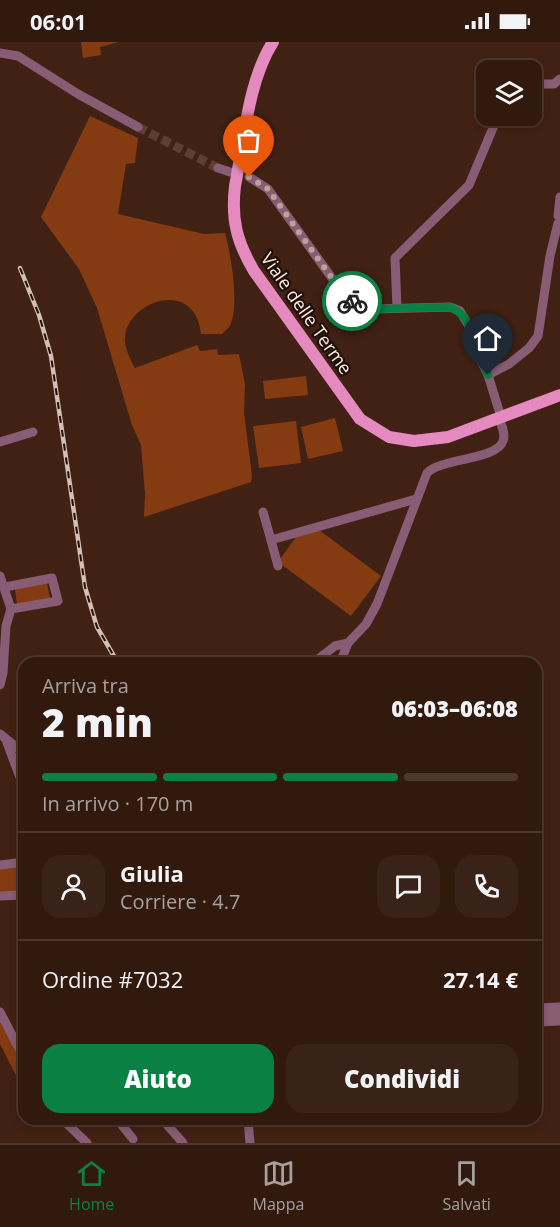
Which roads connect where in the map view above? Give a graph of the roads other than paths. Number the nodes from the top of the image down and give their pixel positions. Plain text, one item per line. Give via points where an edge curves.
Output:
1 (273, 42) edge
2 (0, 53) edge
3 (559, 82) edge
4 (542, 84) edge
5 (494, 126) edge
6 (138, 127) tunnel mouth
7 (218, 168) tunnel mouth
8 (235, 168) junction
9 (249, 177) dead end
10 (560, 197) edge
11 (558, 225) edge
12 (397, 308) junction
13 (488, 375) junction
14 (560, 395) edge
15 (500, 417) junction
16 (33, 432) dead end
17 (0, 442) edge
18 (416, 499) junction
19 (262, 512) dead end
20 (271, 540) junction
21 (278, 566) dead end
22 (0, 576) edge
23 (5, 587) junction
24 (6, 614) edge
25 (348, 642) junction
26 (321, 657) edge
27 (342, 657) edge
28 (0, 685) edge
29 (3, 737) edge
30 (18, 748) edge
31 (18, 773) edge
32 (18, 863) edge
33 (0, 865) edge
34 (18, 895) edge
35 (1, 896) edge
36 (560, 1007) edge
37 (542, 1008) edge
38 (0, 1012) edge
39 (542, 1013) edge
40 (560, 1014) edge
41 (560, 1021) edge
42 (542, 1022) edge
43 (18, 1046) edge
44 (68, 1125) edge
45 (122, 1125) edge
46 (167, 1125) edge
47 (248, 1125) edge
48 (133, 1139) dead end
49 (87, 1143) edge
50 (183, 1143) edge
51 (249, 1143) edge

1 - 8 main road, Viale delle Terme via 255,84
2 - 6 street via 18,56
3 - 4 street
5 - 12 street via 469,185 395,258
7 - 8 street
8 - 15 main road, Viale delle Terme via 234,223 241,248 360,419 389,437 414,441 448,437
9 - 12 street via 268,189 346,297 375,309
10 - 11 street
11 - 13 street via 538,336 509,364
12 - 13 street via 450,307 460,311
13 - 15 street
14 - 15 main road, Viale delle Terme
15 - 18 street via 504,435 501,445 480,456 430,469
16 - 17 street
18 - 20 street
18 - 25 street via 376,604 366,624
19 - 20 street
20 - 21 street
22 - 23 street
23 - 24 street
23 - 24 street via 52,578 58,601
24 - 28 street
25 - 26 street
25 - 27 street
29 - 30 street
29 - 31 street
32 - 33 street
34 - 35 street
36 - 37 street
38 - 43 street
39 - 40 street
41 - 42 street
44 - 49 street
45 - 48 street
46 - 50 street
47 - 51 street

